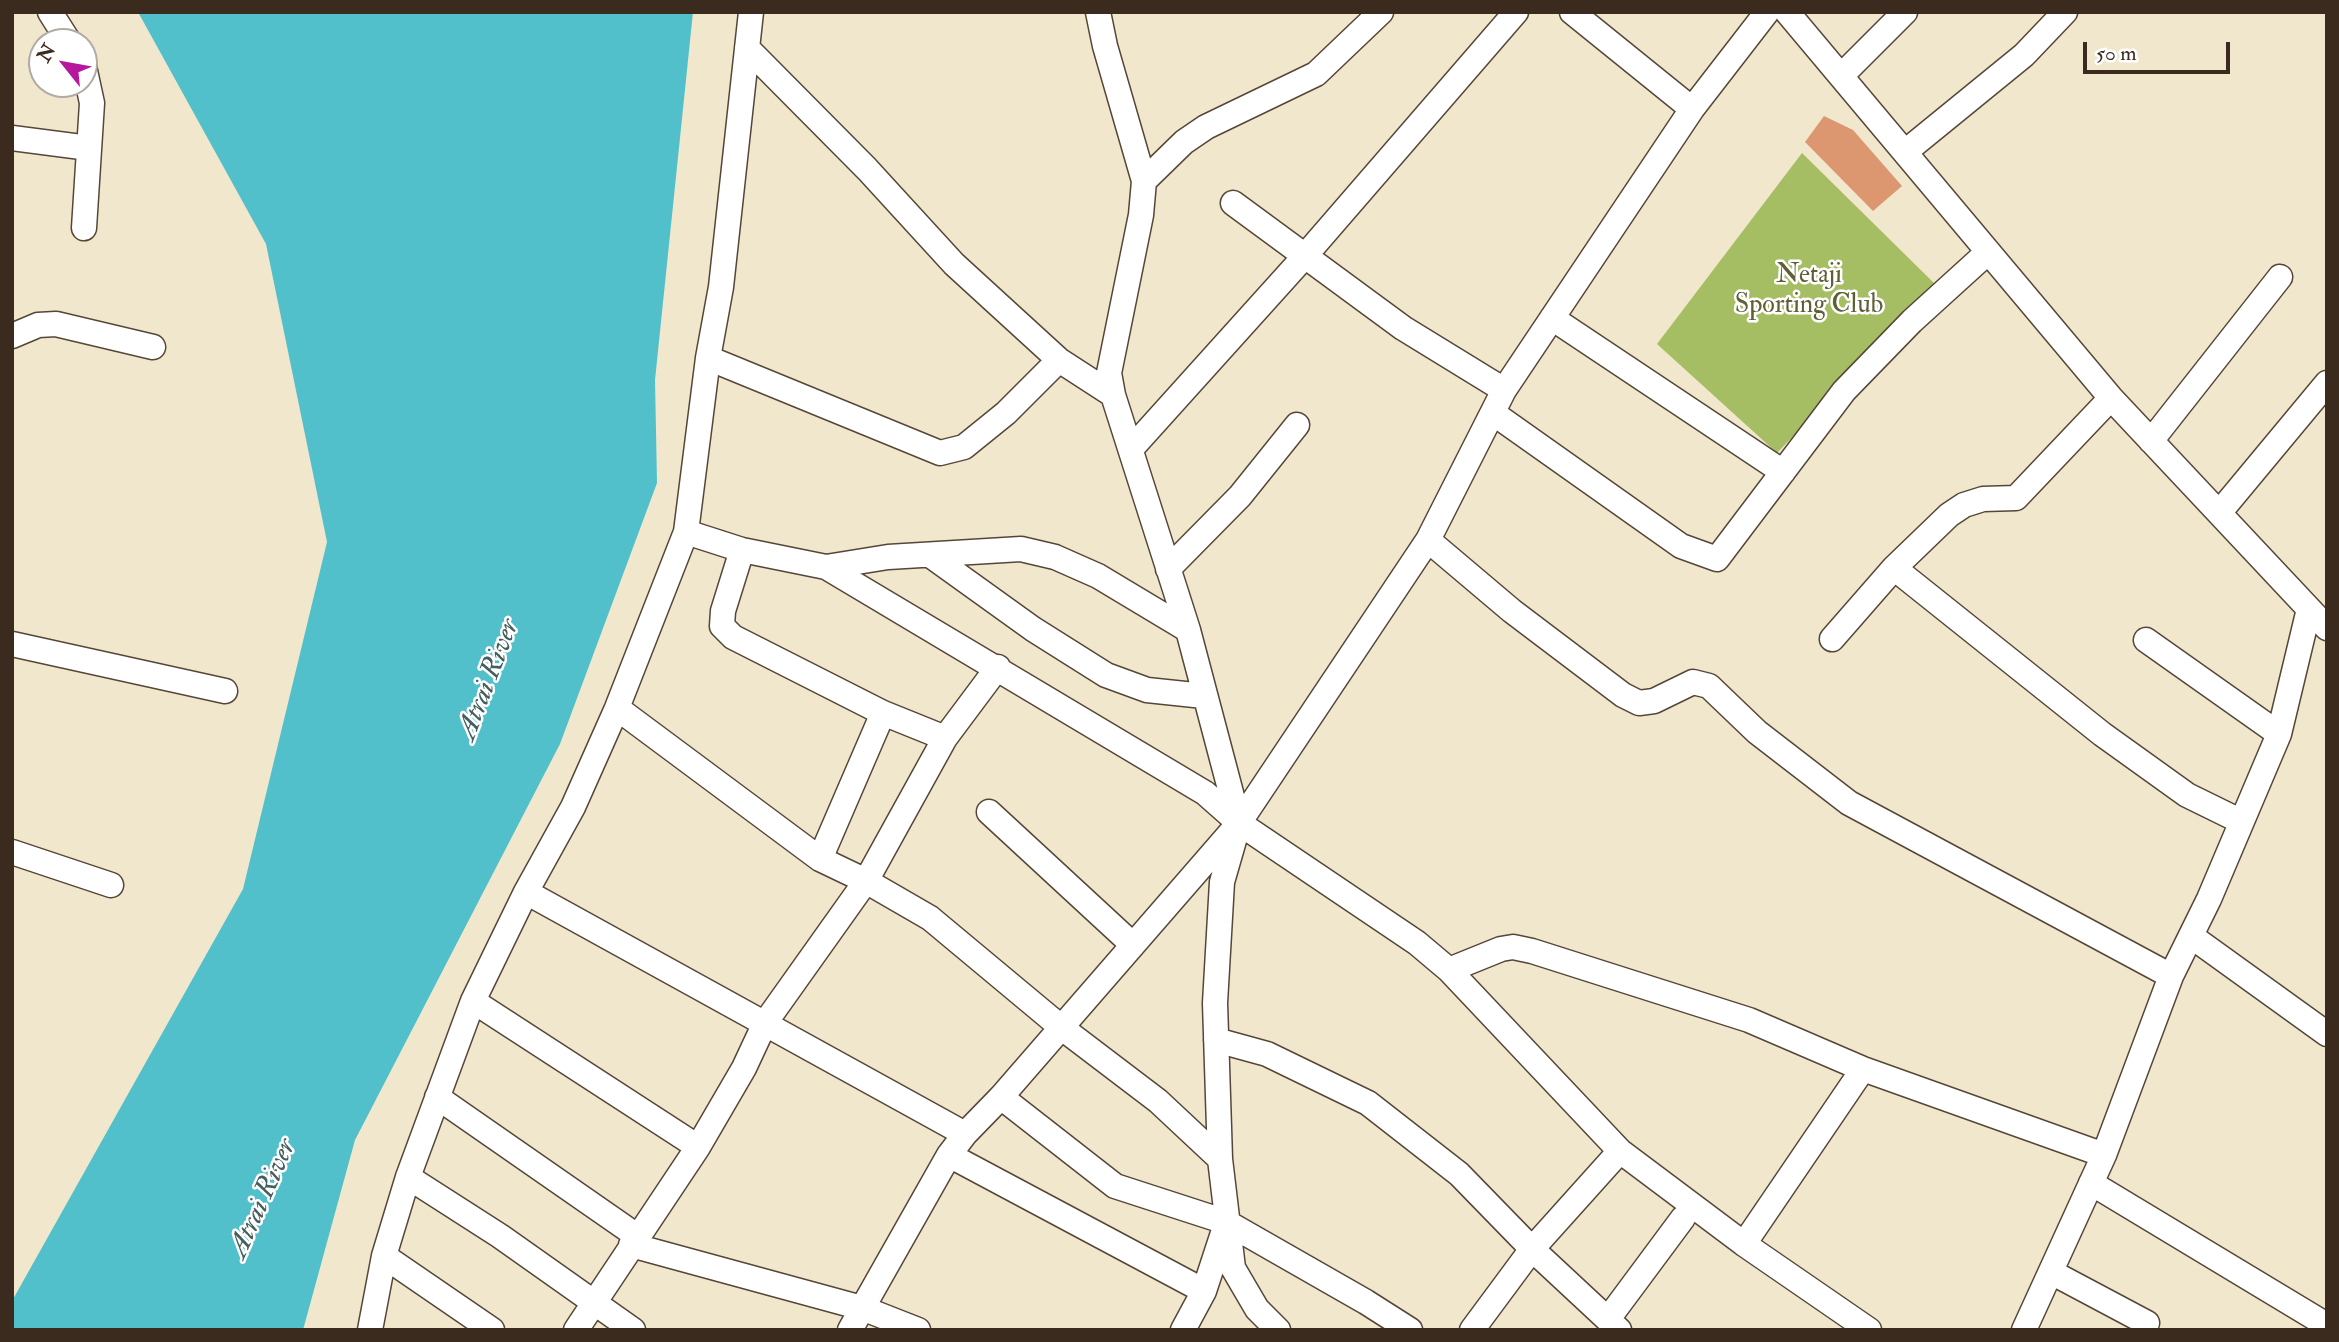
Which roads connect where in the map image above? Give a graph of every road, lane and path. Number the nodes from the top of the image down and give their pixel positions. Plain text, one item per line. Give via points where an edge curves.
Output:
1 (50, 12) edge
2 (751, 12) edge
3 (1098, 12) edge
4 (1381, 12) edge
5 (1516, 12) edge
6 (1572, 12) edge
7 (1767, 12) edge
8 (1787, 12) edge
9 (1905, 12) edge
10 (2065, 12) edge
11 (60, 28) edge
12 (747, 48) junction
13 (1841, 76) junction
14 (91, 98) edge
15 (1692, 109) junction
16 (12, 138) edge
17 (89, 148) junction
18 (1905, 152) junction
19 (1144, 181) junction
20 (1233, 203) dead end
21 (84, 229) dead end
22 (1989, 252) junction
23 (1304, 257) junction
24 (2280, 277) dead end
25 (1552, 318) junction
26 (12, 336) edge
27 (153, 346) dead end
28 (708, 358) junction
29 (1059, 360) junction
30 (2327, 383) edge
31 (1504, 390) junction
32 (1112, 395) junction
33 (2111, 398) junction
34 (1493, 413) junction
35 (1297, 425) dead end
36 (2151, 441) junction
37 (1131, 449) junction
38 (1783, 472) junction
39 (2219, 513) junction
40 (686, 532) junction
41 (1428, 540) junction
42 (742, 550) junction
43 (930, 555) junction
44 (826, 567) junction
45 (1894, 568) junction
46 (1168, 569) junction
47 (2309, 609) junction
48 (2327, 628) edge
49 (1188, 630) junction
50 (1832, 639) dead end
51 (2146, 640) dead end
52 (12, 644) edge
53 (998, 667) junction
54 (225, 691) dead end
55 (1204, 696) junction
56 (617, 708) junction
57 (883, 713) junction
58 (2279, 734) junction
59 (945, 738) junction
60 (989, 812) dead end
61 (2240, 821) junction
62 (1239, 822) junction
63 (12, 852) edge
64 (820, 859) junction
65 (866, 881) junction
66 (111, 886) dead end
67 (526, 892) junction
68 (2191, 936) junction
69 (1133, 945) junction
70 (1449, 970) junction
71 (2171, 976) junction
72 (473, 1001) junction
73 (765, 1023) junction
74 (1062, 1028) junction
75 (2327, 1034) edge
76 (1216, 1040) junction
77 (1863, 1069) junction
78 (437, 1097) junction
79 (1001, 1097) junction
80 (965, 1134) junction
81 (698, 1147) junction
82 (1620, 1151) junction
83 (949, 1155) junction
84 (2104, 1155) junction
85 (1220, 1159) junction
86 (408, 1177) junction
87 (2091, 1183) junction
88 (1683, 1218) dead end
89 (1226, 1222) junction
90 (634, 1240) junction
91 (1744, 1244) junction
92 (1532, 1249) junction
93 (384, 1255) junction
94 (2051, 1272) junction
95 (1204, 1291) junction
96 (594, 1303) junction
97 (862, 1308) junction
98 (2320, 1321) dead end
99 (2147, 1323) dead end
100 (1613, 1324) edge
101 (1482, 1326) edge
102 (370, 1330) edge
103 (492, 1330) edge
104 (576, 1330) edge
105 (633, 1330) edge
106 (850, 1330) edge
107 (918, 1330) edge
108 (1183, 1330) edge
109 (1278, 1330) edge
110 (1409, 1330) edge
111 (1869, 1330) edge
112 (2024, 1330) edge

1 - 11 street
2 - 12 street
3 - 19 street
4 - 19 street via 1316,74 1206,127
5 - 23 street
6 - 15 street
7 - 15 street
8 - 13 street
9 - 13 street
10 - 18 street via 2024,55
12 - 28 street via 721,287
12 - 29 street via 954,264
13 - 18 street
14 - 17 street
15 - 25 street
16 - 17 street
17 - 21 street
18 - 22 street
19 - 32 street via 1109,373
20 - 23 street
22 - 33 street
22 - 38 street via 1844,391
23 - 31 street via 1403,328
23 - 37 street
24 - 36 street
25 - 31 street
25 - 38 street
26 - 27 street via 38,325 56,324
28 - 29 street via 940,453 964,447
28 - 40 street
29 - 32 street
30 - 39 street
31 - 34 street
32 - 37 street
33 - 36 street
33 - 45 street via 2016,498 1964,505
34 - 38 street via 1681,546 1717,559
34 - 41 street
35 - 46 street via 1240,496
36 - 39 street
37 - 46 street
39 - 47 street
40 - 42 street
40 - 56 street
41 - 62 street
41 - 71 street via 1623,695 1639,703 1654,701 1693,682 1709,686 1757,732 1849,803
42 - 44 street
42 - 57 street via 722,626 733,637
43 - 44 street
43 - 49 street via 1021,549 1055,557 1098,576
43 - 55 street via 1106,675 1147,690
44 - 53 street
45 - 50 street
45 - 61 street via 2186,795
46 - 49 street
47 - 48 street
47 - 58 street
49 - 55 street
51 - 58 street
52 - 54 street
53 - 59 street
53 - 62 street via 1205,793
55 - 62 street
56 - 64 street
56 - 67 street via 573,807
57 - 59 street
57 - 64 street
58 - 61 street
59 - 65 street
60 - 69 street
61 - 68 street
62 - 69 street
62 - 70 street via 1417,943
62 - 76 street via 1222,882
63 - 66 street
64 - 65 street
65 - 73 street
65 - 74 street via 930,918
67 - 72 street
67 - 73 street
68 - 71 street
68 - 75 street
69 - 74 street
70 - 77 street via 1501,949 1532,951 1749,1020
70 - 82 street
71 - 84 street
72 - 78 street
72 - 81 street
73 - 80 street
73 - 81 street
74 - 79 street
74 - 85 street via 1158,1101
76 - 85 street
76 - 92 street via 1267,1054 1368,1102 1459,1174
77 - 84 street
77 - 91 street
78 - 86 street
78 - 90 street
79 - 80 street
79 - 89 street via 1115,1186
80 - 83 street
81 - 90 street
82 - 91 street
82 - 92 street
83 - 95 street
83 - 97 street
84 - 87 street
85 - 89 street
86 - 93 street
86 - 96 street
87 - 94 street
87 - 98 street
88 - 100 street
89 - 95 street
89 - 109 street via 1233,1268 1256,1309
89 - 110 street
90 - 96 street
90 - 97 street
91 - 111 street
92 - 100 street
92 - 101 street
93 - 102 street
93 - 103 street
94 - 99 street
94 - 112 street
95 - 108 street
96 - 104 street
96 - 105 street
97 - 106 street
97 - 107 street

